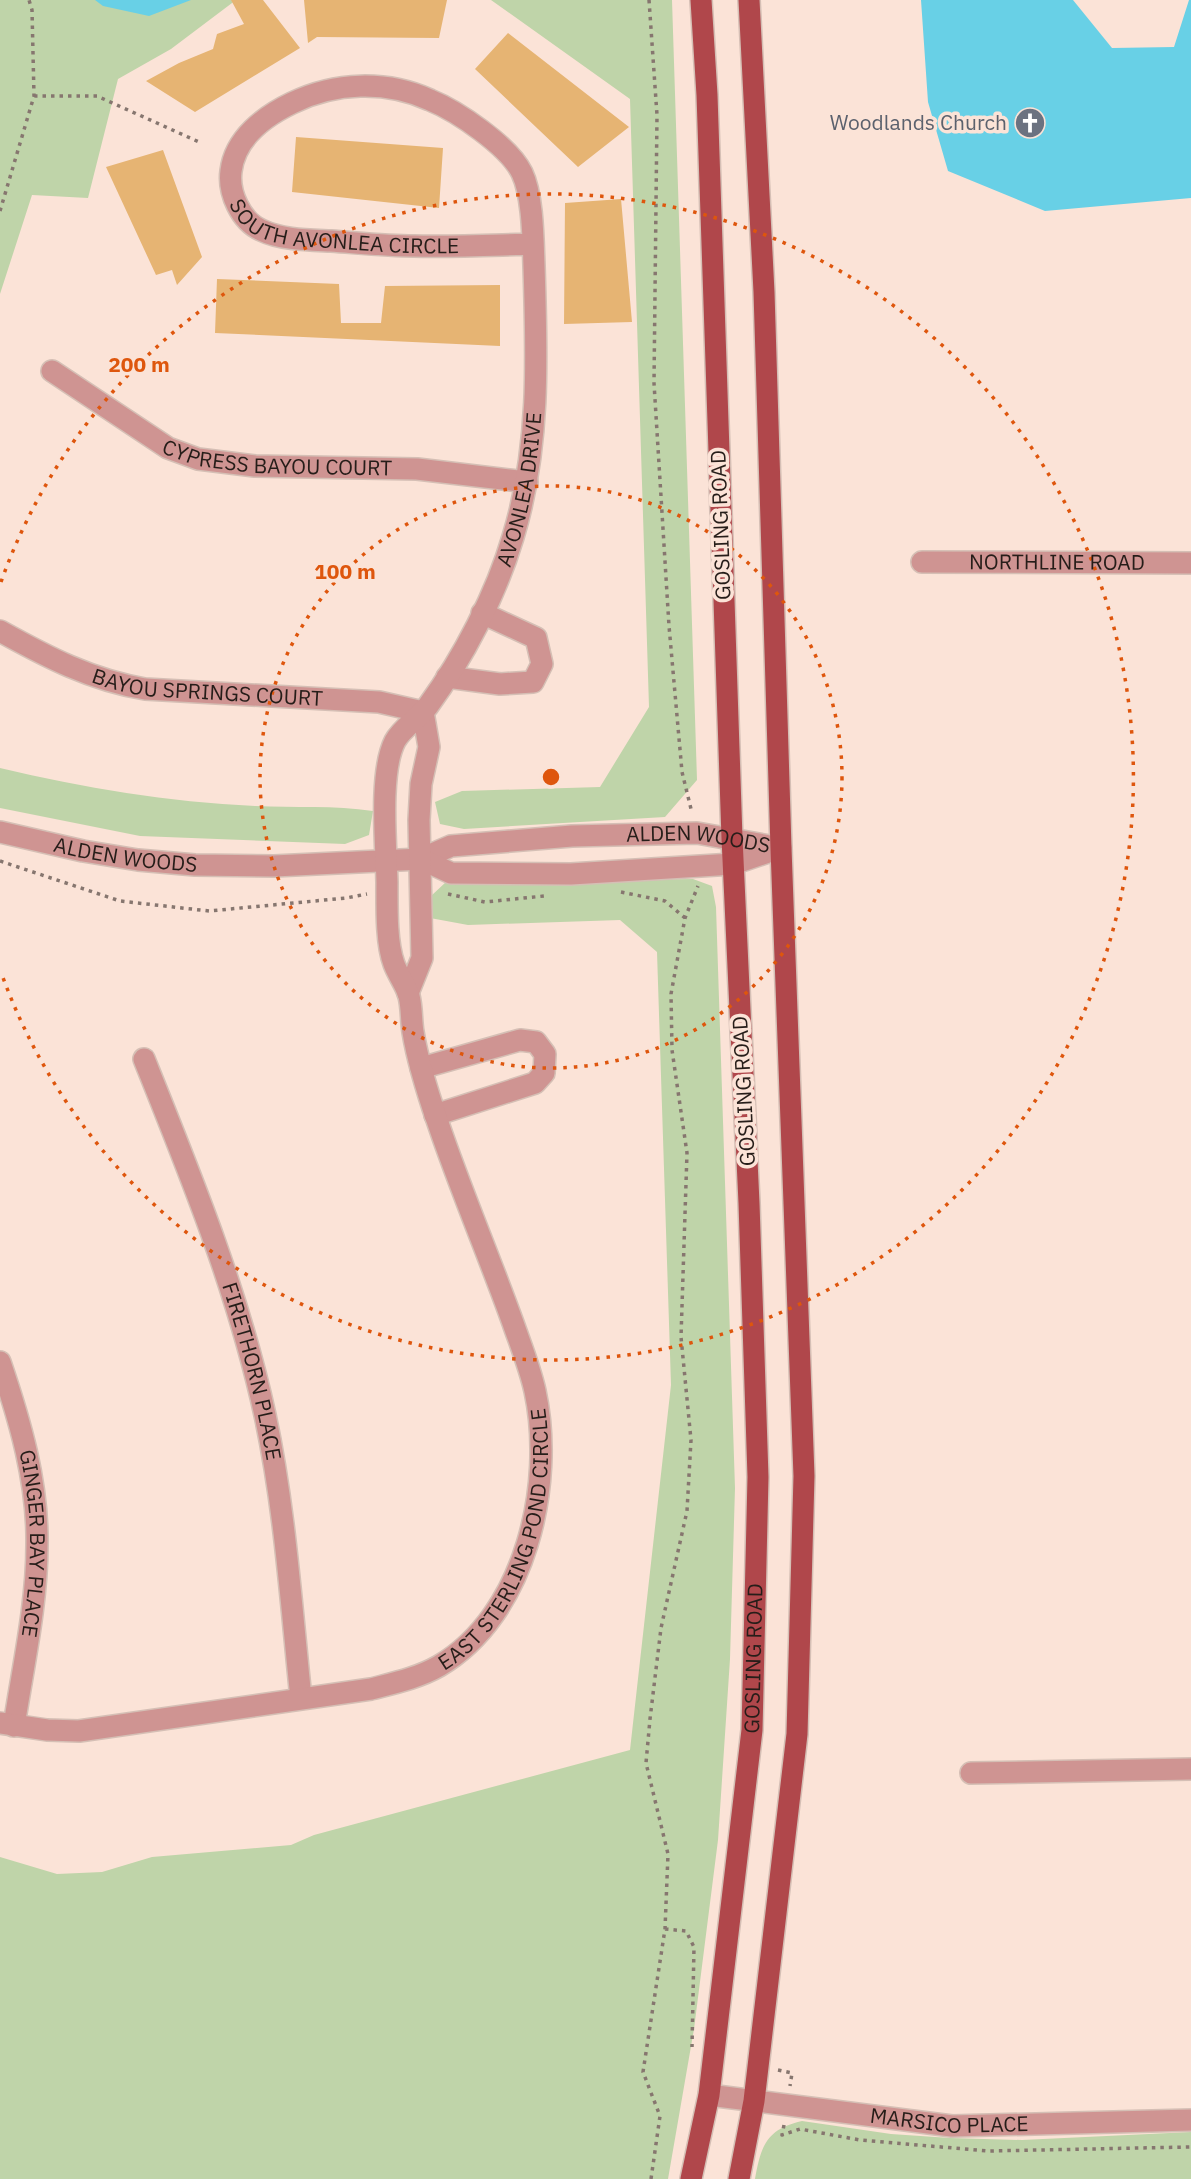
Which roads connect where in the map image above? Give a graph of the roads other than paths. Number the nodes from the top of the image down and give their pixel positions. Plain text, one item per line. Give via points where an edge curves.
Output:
1 (701, 0) edge
2 (749, 0) edge
3 (250, 132) joint
4 (533, 244) junction
5 (52, 371) dead end
6 (527, 482) junction
7 (922, 562) dead end
8 (1191, 563) edge
9 (482, 613) junction
10 (0, 631) edge
11 (447, 677) junction
12 (424, 712) junction
13 (0, 832) edge
14 (732, 838) junction
15 (781, 848) junction
16 (421, 859) junction
17 (387, 861) junction
18 (733, 864) junction
19 (408, 993) junction
20 (144, 1059) dead end
21 (421, 1068) junction
22 (435, 1115) junction
23 (0, 1362) edge
24 (301, 1698) junction
25 (7, 1724) edge
26 (1191, 1769) edge
27 (971, 1773) dead end
28 (709, 2095) junction
29 (754, 2101) junction
30 (1191, 2120) edge
31 (691, 2179) edge
32 (739, 2179) edge

1 - 14 main road, GOSLING ROAD
2 - 15 main road
3 - 4 street, AVONLEA DRIVE via 275,112 322,91 367,85 421,96 478,128 523,173
3 - 4 street, SOUTH AVONLEA CIRCLE via 237,150 232,192 247,221 265,233 417,247
4 - 6 street, AVONLEA DRIVE via 536,388
5 - 6 street, CYPRESS BAYOU COURT via 168,448 198,459 255,467 417,469
6 - 9 street, AVONLEA DRIVE via 509,550
7 - 8 street, NORTHLINE ROAD
9 - 11 street, AVONLEA DRIVE
9 - 11 street via 536,638 542,664 533,682 500,684
10 - 12 street, BAYOU SPRINGS COURT via 59,663 118,684 379,702
11 - 12 street, AVONLEA DRIVE
12 - 16 street via 429,747 421,784
12 - 17 street, AVONLEA DRIVE via 396,739 386,775
13 - 17 street, ALDEN WOODS via 83,851 195,865
14 - 15 street, ALDEN WOODS
14 - 16 street, ALDEN WOODS via 697,833 572,836 451,846
14 - 18 main road, GOSLING ROAD
15 - 18 street, ALDEN WOODS
15 - 29 main road via 803,1463 802,1582 797,1734
16 - 17 street, ALDEN WOODS
16 - 18 street, ALDEN WOODS via 451,873 571,874
16 - 19 street, EAST STERLING POND CIRCLE via 422,958
17 - 19 street, EAST STERLING POND CIRCLE via 391,959
18 - 28 main road, GOSLING ROAD via 749,1203 757,1555 752,1730
19 - 21 street, EAST STERLING POND CIRCLE
20 - 24 street, FIRETHORN PLACE via 237,1305 265,1413 279,1492
21 - 22 street, EAST STERLING POND CIRCLE
21 - 22 street via 520,1040 536,1042 544,1054 544,1073 535,1083
22 - 24 street, EAST STERLING POND CIRCLE via 532,1377 541,1453 533,1523 515,1578 470,1643 423,1673 372,1689
23 - 25 street, GINGER BAY PLACE via 22,1429 37,1543 35,1586
24 - 25 street, EAST STERLING POND CIRCLE via 79,1731
26 - 27 street
28 - 29 street, MARSICO PLACE
28 - 31 main road, GOSLING ROAD
29 - 30 street, MARSICO PLACE via 952,2126
29 - 32 main road

